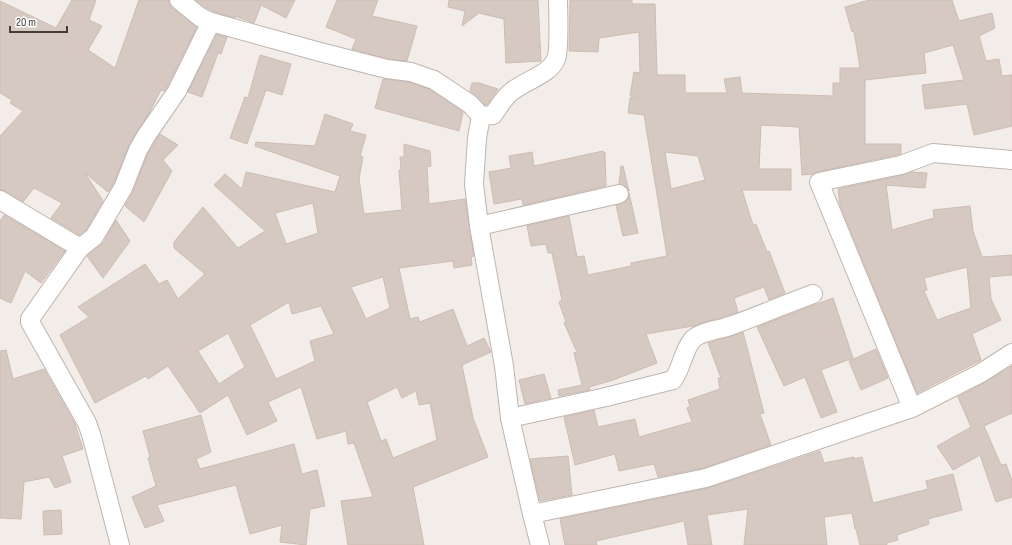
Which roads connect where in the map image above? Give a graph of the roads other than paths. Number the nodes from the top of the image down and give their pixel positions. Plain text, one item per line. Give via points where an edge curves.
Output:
1 (179, 0) edge
2 (558, 0) edge
3 (212, 22) junction
4 (481, 116) junction
5 (1012, 160) edge
6 (619, 194) dead end
7 (0, 200) edge
8 (479, 226) junction
9 (80, 248) junction
10 (813, 294) dead end
11 (1012, 353) edge
12 (912, 408) junction
13 (510, 418) junction
14 (532, 514) junction
15 (120, 545) edge
16 (540, 545) edge

1 - 3 street via 200,17
2 - 4 street via 557,58 550,68 509,94 493,115
3 - 4 street via 434,80 470,104
3 - 9 street via 177,92 138,150 123,188 94,237
4 - 8 street via 474,184
5 - 12 street via 934,153 901,165 819,182
6 - 8 street
7 - 9 street
8 - 13 street via 504,366
9 - 15 street via 30,322 87,422
10 - 13 street via 729,327 699,335 684,355 679,373 673,380
11 - 12 street via 981,373
12 - 14 street via 706,478
13 - 14 street
14 - 16 street

